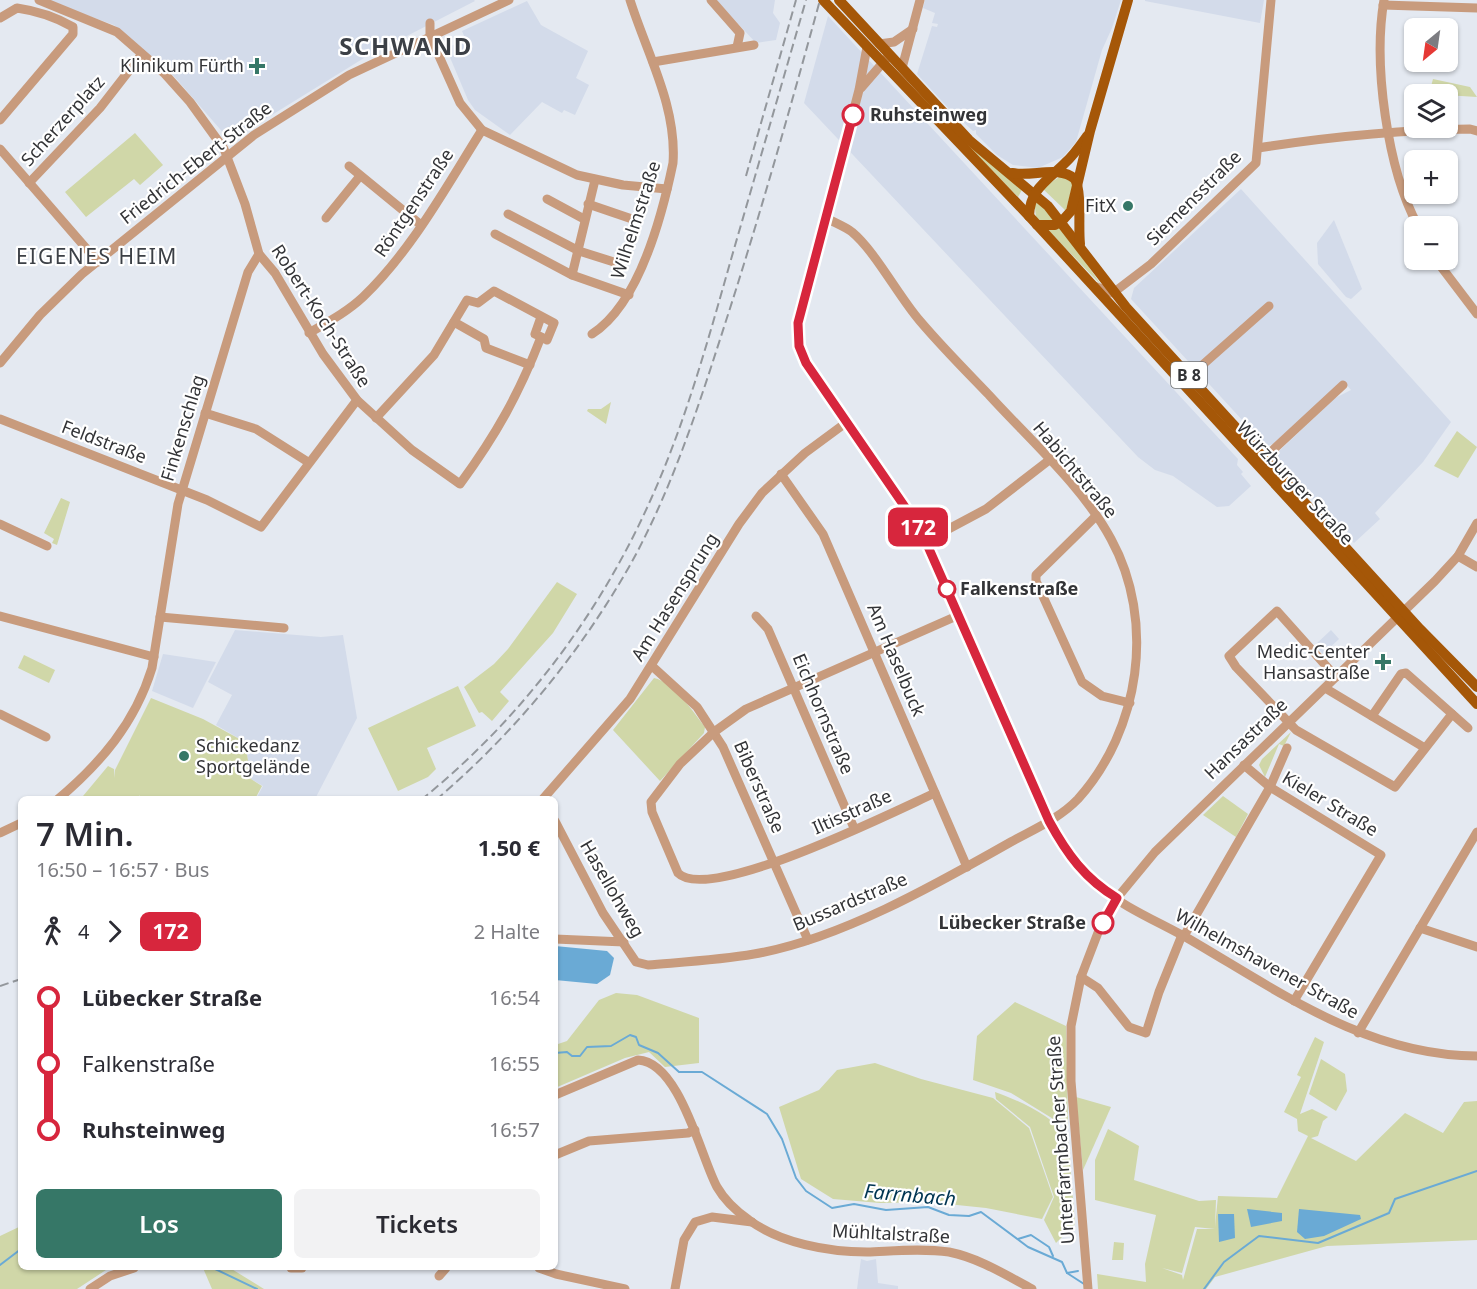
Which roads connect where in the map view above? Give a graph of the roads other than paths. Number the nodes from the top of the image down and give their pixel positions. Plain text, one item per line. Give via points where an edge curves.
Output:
1 (39, 0) edge
2 (630, 0) edge
3 (711, 0) edge
4 (838, 0) edge
5 (920, 0) edge
6 (1128, 0) edge
7 (1271, 0) edge
8 (824, 1) edge
9 (498, 2) edge
10 (1384, 2) edge
11 (1477, 8) edge
12 (0, 18) edge
13 (430, 23) dead end
14 (913, 29) junction
15 (430, 36) junction
16 (879, 44) junction
17 (754, 45) dead end
18 (737, 47) junction
19 (867, 47) junction
20 (142, 54) junction
21 (886, 59) junction
22 (653, 62) junction
23 (902, 68) junction
24 (862, 76) junction
25 (859, 90) junction
26 (0, 120) edge
27 (482, 130) junction
28 (1090, 131) junction
29 (1477, 131) edge
30 (1388, 133) junction
31 (0, 148) edge
32 (1258, 148) junction
33 (227, 156) junction
34 (349, 166) dead end
35 (1057, 171) junction
36 (1009, 172) junction
37 (360, 176) junction
38 (595, 180) junction
39 (29, 183) junction
40 (1078, 186) junction
41 (667, 189) junction
42 (1034, 192) junction
43 (547, 199) dead end
44 (588, 204) junction
45 (508, 214) dead end
46 (1029, 216) junction
47 (1414, 216) edge
48 (326, 218) dead end
49 (826, 218) junction
50 (584, 219) junction
51 (632, 219) dead end
52 (1062, 221) junction
53 (421, 225) junction
54 (1037, 225) junction
55 (495, 234) dead end
56 (1081, 246) junction
57 (579, 251) junction
58 (259, 254) junction
59 (98, 262) junction
60 (618, 263) dead end
61 (1444, 270) edge
62 (572, 275) junction
63 (1090, 284) junction
64 (1113, 293) junction
65 (629, 294) junction
66 (1269, 306) dead end
67 (1477, 314) edge
68 (541, 317) junction
69 (454, 322) junction
70 (309, 333) junction
71 (592, 334) dead end
72 (541, 337) junction
73 (0, 363) edge
74 (530, 365) junction
75 (1190, 376) junction
76 (1343, 385) dead end
77 (357, 400) junction
78 (205, 413) junction
79 (0, 418) edge
80 (376, 418) junction
81 (847, 422) junction
82 (1265, 458) junction
83 (1048, 460) junction
84 (308, 462) junction
85 (1256, 465) junction
86 (781, 474) junction
87 (181, 490) junction
88 (1096, 516) junction
89 (1477, 523) edge
90 (0, 524) edge
91 (926, 542) junction
92 (47, 546) dead end
93 (1458, 556) junction
94 (1477, 567) edge
95 (958, 615) junction
96 (1401, 615) junction
97 (0, 616) edge
98 (756, 616) dead end
99 (160, 617) junction
100 (284, 628) dead end
101 (875, 650) junction
102 (154, 657) junction
103 (652, 666) junction
104 (1336, 677) junction
105 (794, 686) junction
106 (1477, 687) edge
107 (1325, 688) junction
108 (1130, 703) junction
109 (1477, 704) edge
110 (0, 714) edge
111 (1452, 714) junction
112 (1372, 716) junction
113 (1287, 722) junction
114 (1468, 728) dead end
115 (714, 732) junction
116 (46, 736) dead end
117 (1287, 748) dead end
118 (1425, 748) junction
119 (1244, 765) junction
120 (1270, 787) junction
121 (935, 793) junction
122 (61, 796) edge
123 (545, 796) edge
124 (1049, 821) junction
125 (18, 824) edge
126 (558, 827) edge
127 (854, 828) junction
128 (1477, 832) edge
129 (0, 833) edge
130 (775, 864) junction
131 (967, 867) junction
132 (1117, 898) junction
133 (1420, 928) junction
134 (1183, 936) junction
135 (558, 939) edge
136 (808, 940) junction
137 (624, 942) junction
138 (1477, 947) edge
139 (648, 965) joint
140 (1081, 977) junction
141 (1294, 1001) junction
142 (1358, 1033) junction
143 (1477, 1056) edge
144 (558, 1094) edge
145 (695, 1130) junction
146 (558, 1154) edge
147 (752, 1222) junction
148 (128, 1270) edge
149 (444, 1270) edge
150 (545, 1270) edge
151 (439, 1276) dead end
152 (90, 1289) edge
153 (625, 1289) edge
154 (675, 1289) edge
155 (1032, 1289) edge
156 (1088, 1289) edge

1 - 20 street, Robert-Koch-Straße via 117,32
2 - 22 street, Wilhelmstraße
3 - 18 street via 740,33
4 - 16 main road, Würzburger Straße / B 8
5 - 14 street
6 - 28 main road
7 - 32 street, Siemensstraße
8 - 19 main road, Würzburger Straße / B 8
9 - 15 street, Friedrich-Ebert-Straße
10 - 11 street
10 - 30 street via 1382,77
12 - 26 street via 17,8 54,16 72,27 73,34
13 - 15 street
14 - 16 street via 894,42
14 - 23 street
15 - 27 street via 459,103
15 - 33 street, Friedrich-Ebert-Straße via 313,96
16 - 21 main road, Würzburger Straße / B 8
17 - 18 street
18 - 22 street
19 - 21 main road, Würzburger Straße / B 8
19 - 24 street
20 - 33 street, Robert-Koch-Straße via 198,111
20 - 39 street, Scherzerplatz via 100,108
21 - 23 main road, Würzburger Straße / B 8
21 - 24 street via 871,65
21 - 25 street
21 - 46 main road, Würzburger Straße / B 8
22 - 41 street, Wilhelmstraße via 673,131 673,163
23 - 36 main road, Würzburger Straße / B 8 via 969,140
24 - 25 street
25 - 49 street
27 - 38 street via 562,169
27 - 53 street, Röntgenstraße
28 - 35 main road
28 - 40 main road
29 - 30 street
30 - 32 street
30 - 47 street
31 - 39 street
32 - 64 street, Siemensstraße via 1256,163 1248,174 1148,267
33 - 58 street, Robert-Koch-Straße
33 - 59 street, Friedrich-Ebert-Straße
34 - 37 street
35 - 36 main road via 1031,175
35 - 40 main road via 1071,176
35 - 42 main road
36 - 42 main road, Würzburger Straße / B 8
37 - 48 street
37 - 53 street
38 - 41 street
38 - 44 street
39 - 59 street
40 - 52 main road via 1071,211
40 - 56 main road
41 - 65 street, Wilhelmstraße
42 - 46 main road
42 - 52 main road, Würzburger Straße / B 8
43 - 50 street
44 - 50 street
44 - 51 street
45 - 57 street
46 - 54 main road, Würzburger Straße / B 8
49 - 81 street via 797,336 806,363
49 - 83 street, Habichtstraße via 855,235 919,320
50 - 57 street
52 - 54 main road
52 - 56 main road, Würzburger Straße / B 8
53 - 70 street, Röntgenstraße via 405,250 361,299
54 - 63 main road, Würzburger Straße / B 8
55 - 62 street
56 - 64 main road, Würzburger Straße / B 8
57 - 60 street
57 - 62 street
58 - 70 street, Robert-Koch-Straße via 275,273
58 - 78 street, Finkenschlag via 248,272
59 - 73 street, Friedrich-Ebert-Straße via 40,315
61 - 67 street
62 - 65 street
63 - 64 street, Würzburger Straße
63 - 85 main road, Würzburger Straße / B 8
64 - 75 main road, Würzburger Straße / B 8
65 - 71 street, Wilhelmstraße via 608,324
66 - 75 street
68 - 69 street via 494,291 478,303 467,300
68 - 72 street via 535,334
68 - 72 street via 554,323 548,340
69 - 74 street via 484,339 486,348
69 - 80 street via 419,374
70 - 77 street, Robert-Koch-Straße
72 - 74 street
74 - 80 street, Robert-Koch-Straße via 503,423 460,484
75 - 82 main road, Würzburger Straße / B 8
76 - 82 street, Würzburger Straße
77 - 80 street, Robert-Koch-Straße
77 - 84 street
78 - 84 street via 256,429
78 - 87 street, Finkenschlag
79 - 87 street, Feldstraße
81 - 86 street, Am Hasensprung
81 - 91 street
82 - 85 street
82 - 96 main road, Würzburger Straße / B 8
83 - 88 street, Habichtstraße
83 - 91 street via 986,509
84 - 87 street, Feldstraße via 261,527
85 - 96 main road, Würzburger Straße / B 8
86 - 101 street, Am Haselbuck via 823,534
86 - 103 street, Am Hasensprung via 739,524
87 - 99 street, Finkenschlag
88 - 108 street, Habichtstraße via 1112,540 1132,597 1137,632
88 - 108 street via 1036,575 1036,581 1082,682 1102,696
89 - 93 street, Hansastraße
90 - 92 street
91 - 95 street
93 - 94 street
93 - 96 street, Hansastraße
95 - 101 street
95 - 124 street
96 - 104 street, Hansastraße
96 - 106 main road, Würzburger Straße / B 8
96 - 109 main road, Würzburger Straße / B 8
97 - 102 street
98 - 105 street, Eichhornstraße via 768,629
99 - 100 street
99 - 102 street, Finkenschlag
101 - 105 street
101 - 121 street, Am Haselbuck
102 - 122 street, Finkenschlag via 145,691 130,720 105,755
103 - 115 street, Biberstraße via 697,707
103 - 123 street, Am Hasensprung via 609,725
104 - 107 street, Hansastraße
104 - 113 street via 1276,611 1229,656
105 - 115 street via 746,709
105 - 127 street, Eichhornstraße
107 - 112 street
107 - 113 street, Hansastraße
108 - 124 street, Habichtstraße via 1118,737 1094,779 1066,810
110 - 116 street
111 - 112 street via 1406,673 1401,674
111 - 114 street
111 - 118 street
112 - 118 street
113 - 118 street via 1395,787
113 - 119 street, Hansastraße
115 - 130 street, Biberstraße
115 - 130 street, Iltisstraße via 680,764 651,802 678,873 687,879 698,879
117 - 120 street
119 - 120 street, Kieler Straße
119 - 132 street, Hansastraße via 1162,845
120 - 134 street
120 - 141 street, Kieler Straße via 1381,855
121 - 127 street, Iltisstraße
121 - 131 street, Am Haselbuck
124 - 131 street, Bussardstraße
124 - 132 street via 1073,860 1098,887
125 - 129 street
126 - 137 street, Hasellohweg via 603,913
127 - 130 street, Iltisstraße
128 - 133 street
130 - 136 street, Biberstraße
131 - 136 street, Bussardstraße via 904,900
132 - 134 street, Wilhelmshavener Straße
132 - 140 street, Unterfarrnbacher Straße via 1099,930
133 - 138 street
133 - 142 street
134 - 140 street via 1146,1034 1129,1027 1098,988
134 - 141 street, Wilhelmshavener Straße
135 - 137 street
136 - 139 street, Bussardstraße via 755,954
137 - 139 street, Hasellohweg via 636,962
140 - 156 street, Unterfarrnbacher Straße via 1070,1043
141 - 142 street, Wilhelmshavener Straße via 1329,1022
142 - 143 street, Wilhelmshavener Straße via 1402,1048
144 - 145 street, Mühltalstraße via 644,1060 654,1065 671,1086
145 - 146 street via 589,1141
145 - 147 street, Mühltalstraße via 721,1194
147 - 154 street via 712,1217 695,1222 684,1240
147 - 155 street, Mühltalstraße via 780,1236 830,1249 957,1254
148 - 152 street
149 - 151 street
150 - 153 street

